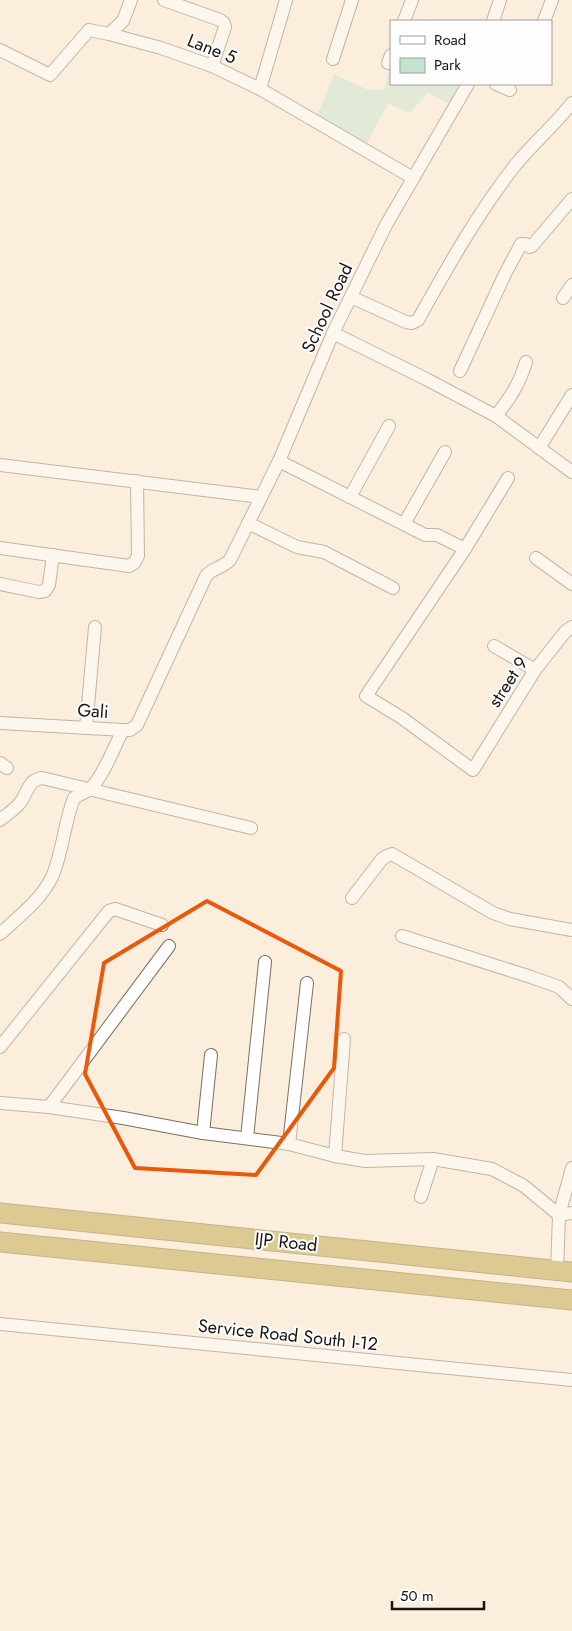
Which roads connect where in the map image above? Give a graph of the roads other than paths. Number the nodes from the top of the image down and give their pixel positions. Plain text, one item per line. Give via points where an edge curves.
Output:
1 (131, 0) edge
2 (164, 0) edge
3 (286, 0) edge
4 (352, 0) edge
5 (412, 0) edge
6 (500, 0) edge
7 (552, 0) edge
8 (404, 20) edge
9 (493, 20) edge
10 (544, 20) edge
11 (109, 34) junction
12 (0, 50) edge
13 (333, 59) dead end
14 (212, 66) junction
15 (467, 85) edge
16 (498, 85) edge
17 (260, 89) junction
18 (510, 90) dead end
19 (572, 103) edge
20 (413, 178) junction
21 (572, 198) edge
22 (572, 285) edge
23 (351, 297) junction
24 (564, 298) dead end
25 (333, 333) junction
26 (526, 362) dead end
27 (460, 371) dead end
28 (572, 395) edge
29 (496, 416) junction
30 (389, 426) dead end
31 (539, 448) junction
32 (445, 452) dead end
33 (279, 461) junction
34 (0, 465) edge
35 (572, 472) edge
36 (508, 478) dead end
37 (136, 481) junction
38 (261, 496) junction
39 (350, 497) junction
40 (248, 523) junction
41 (404, 524) junction
42 (0, 548) edge
43 (464, 549) junction
44 (233, 554) joint
45 (53, 555) junction
46 (536, 558) dead end
47 (0, 584) edge
48 (572, 584) edge
49 (393, 588) dead end
50 (95, 627) dead end
51 (572, 627) edge
52 (494, 646) dead end
53 (535, 670) junction
54 (0, 723) edge
55 (86, 728) junction
56 (122, 730) junction
57 (89, 790) junction
58 (0, 820) edge
59 (250, 828) dead end
60 (352, 898) dead end
61 (162, 925) dead end
62 (572, 930) edge
63 (0, 934) edge
64 (402, 936) dead end
65 (169, 946) dead end
66 (265, 962) dead end
67 (307, 983) dead end
68 (572, 999) edge
69 (344, 1039) dead end
70 (0, 1047) edge
71 (211, 1055) dead end
72 (0, 1103) edge
73 (49, 1107) junction
74 (203, 1133) junction
75 (247, 1138) junction
76 (289, 1144) junction
77 (335, 1156) junction
78 (433, 1159) junction
79 (572, 1168) edge
80 (421, 1197) dead end
81 (0, 1213) edge
82 (566, 1214) edge
83 (0, 1242) edge
84 (565, 1271) edge
85 (572, 1300) edge
86 (0, 1324) edge
87 (572, 1380) edge

1 - 11 street via 123,21
2 - 14 street via 224,23
3 - 17 street
4 - 13 street
5 - 8 street
6 - 9 street
7 - 10 street
11 - 12 street, Lane 5 via 89,30 51,74
11 - 14 street, Lane 5
14 - 17 street, Lane 5
15 - 20 street, School Road
16 - 18 street
17 - 20 street, Lane 5
19 - 23 street via 514,167 462,241 418,320 412,324 406,322
20 - 23 street, School Road
21 - 27 street via 532,246 521,244
22 - 24 street
23 - 25 street, School Road
25 - 29 street
25 - 33 street, School Road
26 - 29 street via 521,379
28 - 31 street
29 - 31 street
30 - 39 street
31 - 35 street
32 - 41 street
33 - 38 street, School Road
33 - 39 street
34 - 37 street
36 - 43 street
37 - 38 street
37 - 45 street via 138,556 134,563 129,566
38 - 40 street, School Road
39 - 41 street
40 - 44 street, School Road
40 - 49 street via 297,547 324,552
41 - 43 street via 425,535 437,535
42 - 45 street
43 - 53 street, street 9 via 366,696 473,770
44 - 56 street, Gali via 224,566 206,576 137,725 130,730
45 - 47 street via 45,591
46 - 48 street
50 - 55 street
51 - 53 street, street 9
52 - 53 street
54 - 55 street, Gali
55 - 56 street, Gali
56 - 57 street via 97,782
57 - 58 street via 36,779 31,782 20,804
57 - 59 street
57 - 63 street via 74,798 52,876 45,888
60 - 62 street via 382,859 392,854 493,913
61 - 70 street via 115,909 109,911
64 - 68 street via 559,987
65 - 73 street
66 - 75 street
67 - 76 street
69 - 77 street
71 - 74 street
72 - 73 street
73 - 74 street
74 - 75 street
75 - 76 street
76 - 77 street
77 - 78 street via 365,1161
78 - 80 street
78 - 82 street via 492,1169
79 - 82 street
81 - 84 highway, IJP Road
82 - 84 street
83 - 85 highway, IJP Road
86 - 87 street, Service Road South I-12

